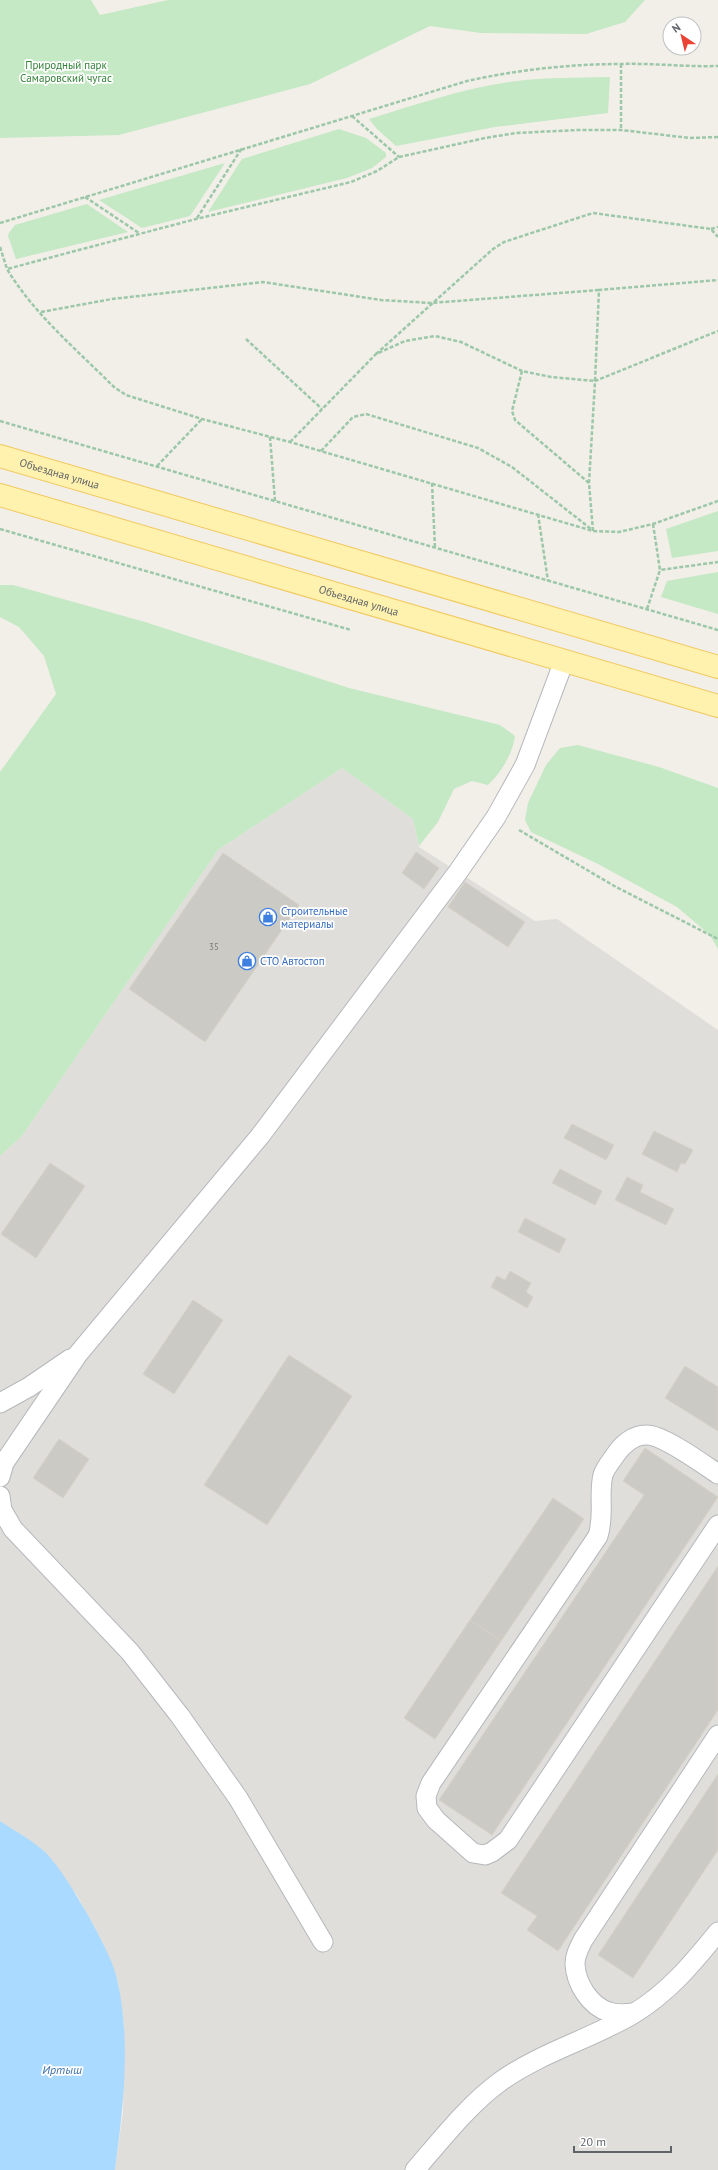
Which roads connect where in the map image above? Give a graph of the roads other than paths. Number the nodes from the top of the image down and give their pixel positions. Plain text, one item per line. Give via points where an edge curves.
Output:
1 (0, 456) edge
2 (0, 495) edge
3 (564, 661) junction
4 (718, 667) edge
5 (718, 706) edge
6 (78, 1354) junction
7 (0, 1403) edge
8 (718, 1474) edge
9 (0, 1477) edge
10 (0, 1496) edge
11 (718, 1525) edge
12 (718, 1735) edge
13 (718, 1932) edge
14 (323, 1942) dead end
15 (634, 2013) junction
16 (415, 2170) edge

1 - 4 main road, Объездная улица
2 - 3 main road, Объездная улица
3 - 5 main road, Объездная улица
3 - 6 lane via 525,764 496,817 458,872 260,1136
6 - 7 lane
6 - 9 lane via 4,1463
8 - 11 lane via 657,1436 645,1434 632,1438 620,1448 603,1473 602,1521 598,1536 431,1783 426,1796 427,1808 436,1820 465,1847 473,1853 485,1855 508,1840
10 - 14 lane via 2,1510 13,1529 130,1652 180,1716 238,1798
12 - 15 lane via 583,1940 577,1953 577,1975 589,1999 609,2012
13 - 15 lane via 688,1969 661,1994
15 - 16 lane via 541,2058 501,2081 461,2119

